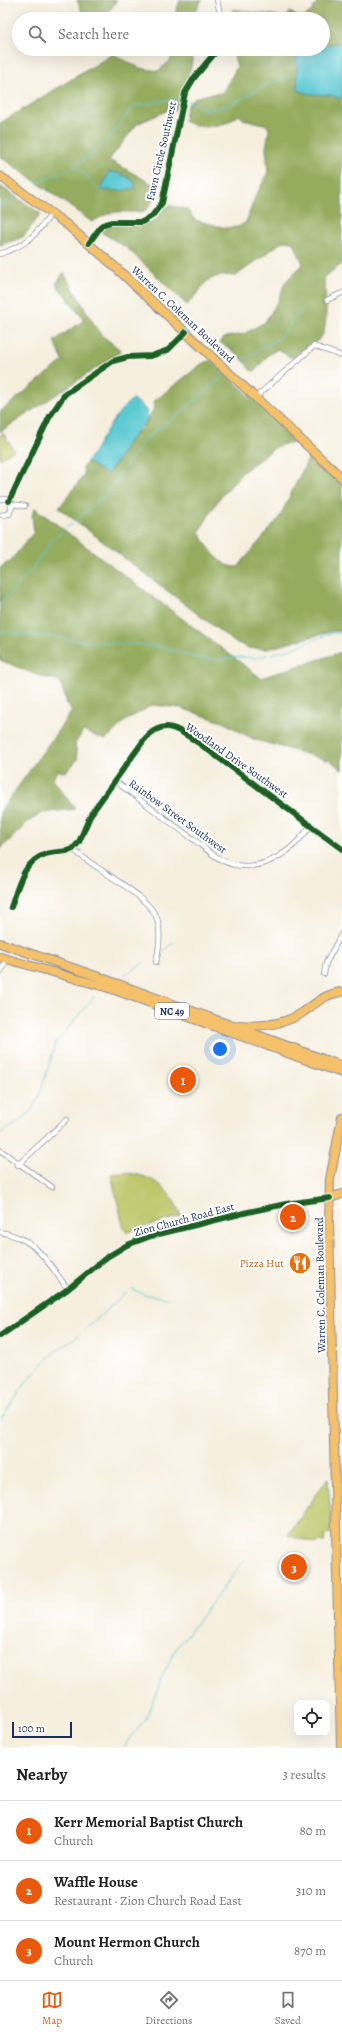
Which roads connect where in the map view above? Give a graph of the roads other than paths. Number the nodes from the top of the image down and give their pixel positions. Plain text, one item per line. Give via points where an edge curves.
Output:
1 (218, 0) edge
2 (220, 12) edge
3 (212, 56) edge
4 (0, 176) edge
5 (52, 213) junction
6 (89, 243) junction
7 (0, 254) edge
8 (342, 293) edge
9 (327, 300) dead end
10 (186, 332) junction
11 (342, 356) edge
12 (256, 397) junction
13 (342, 478) edge
14 (0, 499) edge
15 (10, 502) junction
16 (25, 506) dead end
17 (0, 515) edge
18 (115, 781) junction
19 (311, 825) junction
20 (74, 849) junction
21 (342, 849) edge
22 (11, 906) dead end
23 (342, 933) edge
24 (0, 943) edge
25 (3, 958) edge
26 (156, 962) dead end
27 (0, 972) edge
28 (324, 974) dead end
29 (342, 992) edge
30 (227, 1024) junction
31 (342, 1066) edge
32 (342, 1072) edge
33 (342, 1117) edge
34 (67, 1119) dead end
35 (0, 1150) edge
36 (18, 1164) junction
37 (52, 1188) dead end
38 (342, 1194) edge
39 (330, 1198) junction
40 (342, 1201) edge
41 (0, 1232) edge
42 (68, 1289) junction
43 (0, 1336) edge
44 (341, 1748) edge

1 - 2 street
3 - 6 street, Fawn Circle Southwest via 185,93 162,203 152,216 142,222 111,222 102,225
4 - 5 highway, Warren C. Coleman Boulevard
5 - 6 highway, Warren C. Coleman Boulevard
5 - 7 street via 25,244
6 - 10 highway, Warren C. Coleman Boulevard
8 - 9 street
10 - 12 highway, Warren C. Coleman Boulevard
10 - 15 street via 168,350 151,356 114,361 65,394 50,416
11 - 12 street via 314,346
12 - 13 highway, Warren C. Coleman Boulevard
14 - 15 street
15 - 16 street
15 - 17 street via 12,510 9,514
18 - 19 street, Rainbow Street Southwest via 217,856 236,865 258,864 277,859 298,842
18 - 19 street, Woodland Drive Southwest via 149,733 160,727 170,727 200,744
18 - 20 street, Woodland Drive Southwest via 91,814
19 - 21 street, Woodland Drive Southwest
20 - 22 street via 46,854 30,864 20,879
20 - 26 street via 138,896 155,915 160,936
23 - 28 street via 326,963
24 - 30 highway, NC 49
25 - 27 street
25 - 32 highway, NC 49 via 112,989
29 - 30 highway via 328,995 282,1022 257,1026
30 - 31 highway, NC 49
33 - 39 highway, Warren C. Coleman Boulevard
34 - 36 street
35 - 36 street
36 - 37 street
38 - 39 highway
39 - 40 highway
39 - 42 street, Zion Church Road East via 264,1209 151,1236 112,1254
39 - 44 highway, Warren C. Coleman Boulevard
41 - 42 street via 24,1240 37,1248
42 - 43 street, Zion Church Road East

